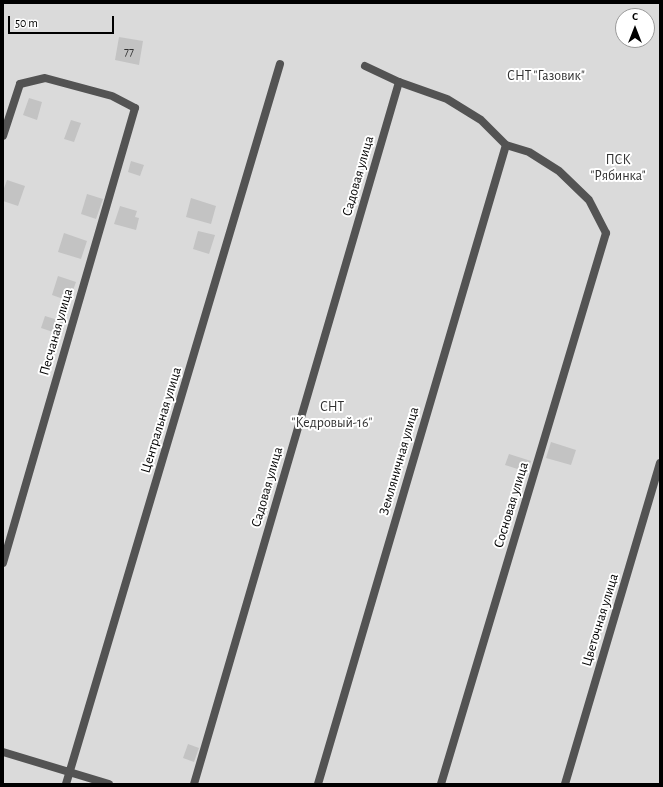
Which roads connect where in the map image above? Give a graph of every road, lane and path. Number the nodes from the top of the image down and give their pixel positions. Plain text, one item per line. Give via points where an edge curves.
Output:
1 (280, 64) dead end
2 (365, 66) dead end
3 (399, 82) junction
4 (3, 136) edge
5 (506, 145) junction
6 (660, 463) edge
7 (3, 563) edge
8 (3, 752) edge
9 (70, 771) junction
10 (66, 784) edge
11 (109, 784) edge
12 (194, 784) edge
13 (318, 784) edge
14 (441, 784) edge
15 (565, 784) edge

1 - 9 street, Центральная улица
2 - 3 street
3 - 5 street via 447,99 481,120
3 - 12 street, Садовая улица
4 - 7 street, Песчаная улица via 20,84 45,78 112,96 135,108
5 - 13 street, Земляничная улица
5 - 14 street, Сосновая улица via 530,152 559,171 589,200 606,234
6 - 15 street, Цветочная улица
8 - 9 street
9 - 10 street, Центральная улица
9 - 11 street

